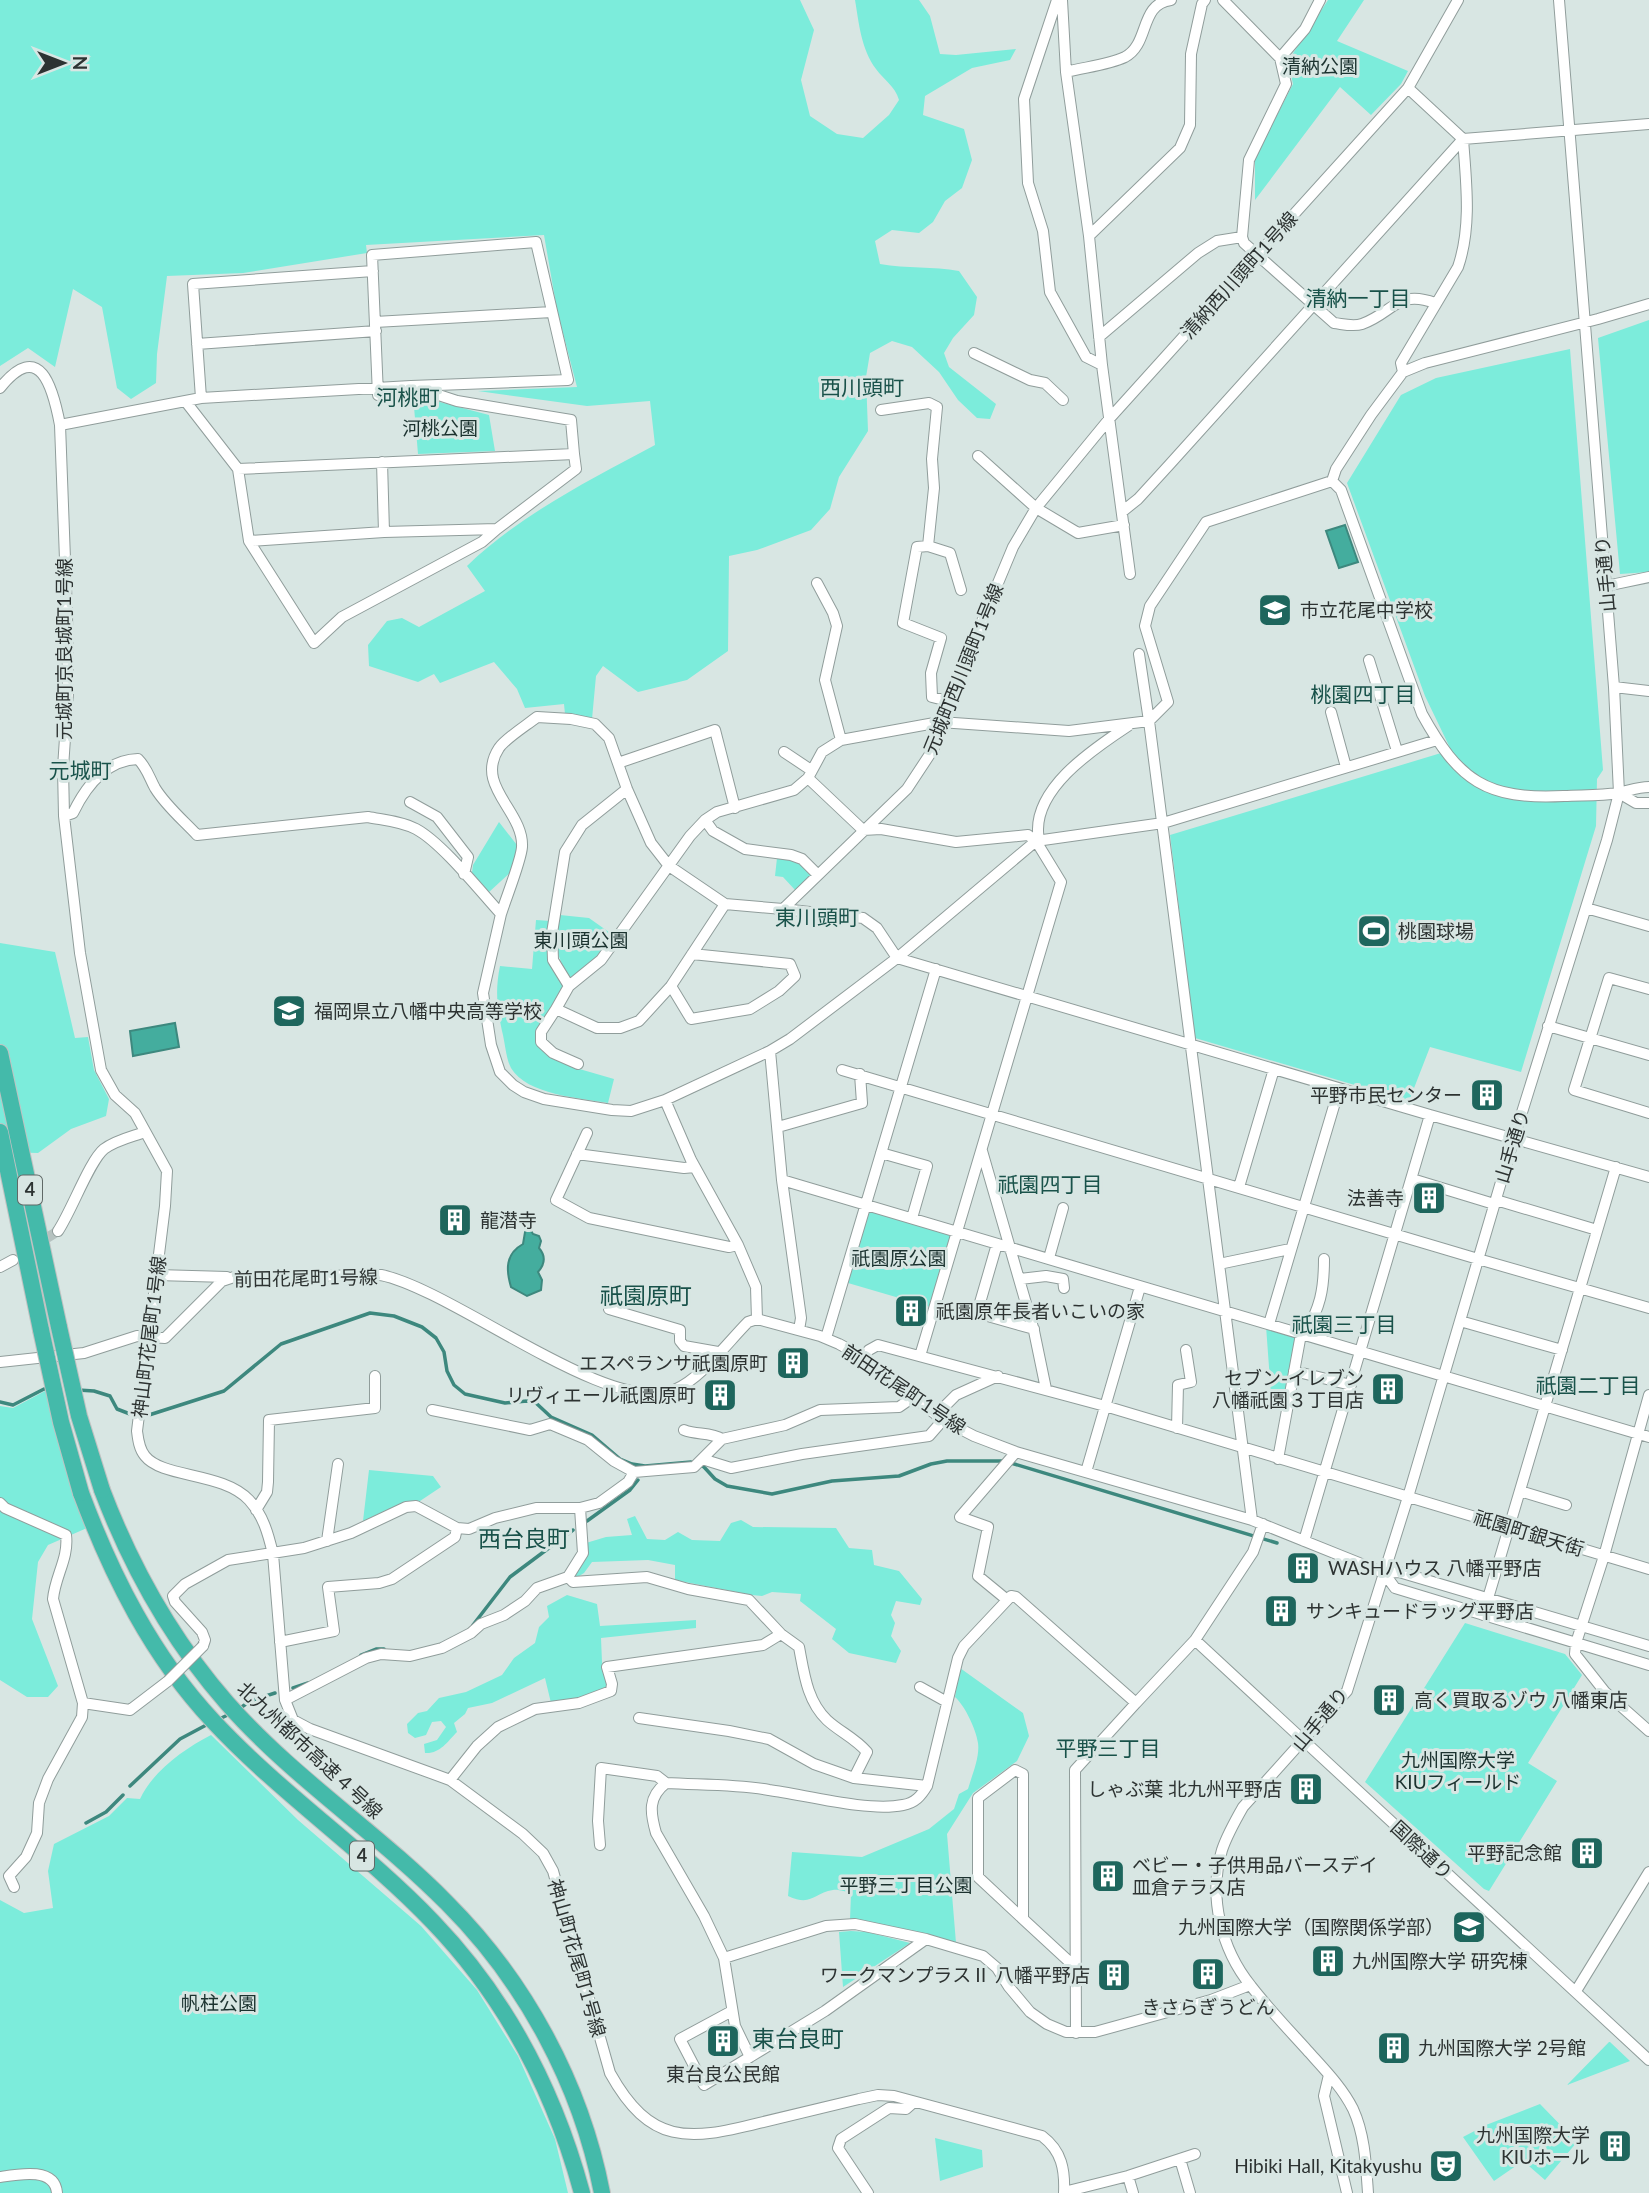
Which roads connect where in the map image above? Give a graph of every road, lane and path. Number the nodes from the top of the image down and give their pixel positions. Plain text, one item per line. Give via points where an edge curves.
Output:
1 (1059, 0) edge
2 (1171, 0) edge
3 (1206, 0) edge
4 (1223, 0) edge
5 (1321, 0) edge
6 (1458, 0) edge
7 (1559, 0) edge
8 (1280, 58) junction
9 (1066, 72) junction
10 (1408, 88) junction
11 (1649, 124) edge
12 (1570, 130) junction
13 (1463, 139) junction
14 (1089, 236) junction
15 (1242, 237) junction
16 (1257, 255) junction
17 (373, 271) junction
18 (1435, 303) junction
19 (1649, 304) edge
20 (1312, 305) junction
21 (552, 312) junction
22 (1584, 321) junction
23 (375, 326) junction
24 (1099, 337) junction
25 (197, 344) junction
26 (974, 353) dead end
27 (1102, 365) junction
28 (1403, 372) junction
29 (411, 386) junction
30 (0, 388) edge
31 (378, 391) junction
32 (201, 398) junction
33 (1063, 400) dead end
34 (186, 402) junction
35 (881, 410) dead end
36 (1110, 418) junction
37 (60, 425) junction
38 (574, 454) junction
39 (978, 456) dead end
40 (382, 462) junction
41 (238, 469) junction
42 (1332, 481) junction
43 (1036, 508) junction
44 (1123, 510) junction
45 (1124, 525) junction
46 (497, 529) junction
47 (384, 532) junction
48 (249, 541) junction
49 (928, 546) junction
50 (1013, 547) joint
51 (1130, 574) dead end
52 (1649, 577) edge
53 (817, 583) dead end
54 (1606, 586) junction
55 (961, 590) dead end
56 (1139, 654) dead end
57 (1369, 660) dead end
58 (1614, 687) junction
59 (1649, 691) edge
60 (948, 701) junction
61 (1331, 712) dead end
62 (1149, 721) junction
63 (940, 722) junction
64 (1131, 725) junction
65 (841, 740) junction
66 (1437, 740) junction
67 (1397, 751) junction
68 (784, 752) dead end
69 (618, 762) junction
70 (1346, 767) junction
71 (809, 774) junction
72 (1649, 787) edge
73 (627, 789) junction
74 (1619, 793) junction
75 (410, 802) dead end
76 (1649, 803) edge
77 (735, 808) junction
78 (64, 816) junction
79 (705, 820) junction
80 (1163, 823) junction
81 (863, 830) junction
82 (1038, 841) junction
83 (669, 866) junction
84 (464, 874) junction
85 (818, 875) junction
86 (725, 904) junction
87 (1586, 908) junction
88 (783, 909) junction
89 (501, 914) junction
90 (1649, 926) edge
91 (692, 954) junction
92 (897, 958) junction
93 (936, 969) junction
94 (569, 986) junction
95 (671, 986) junction
96 (1649, 989) edge
97 (1026, 996) junction
98 (555, 1009) junction
99 (1548, 1026) junction
100 (1590, 1038) junction
101 (1190, 1044) junction
102 (770, 1051) junction
103 (0, 1053) edge
104 (1649, 1055) edge
105 (578, 1064) dead end
106 (1275, 1069) junction
107 (842, 1070) dead end
108 (860, 1074) junction
109 (900, 1086) junction
110 (1339, 1089) junction
111 (665, 1100) junction
112 (1649, 1113) edge
113 (991, 1115) junction
114 (1430, 1115) junction
115 (778, 1126) junction
116 (0, 1132) edge
117 (145, 1132) junction
118 (587, 1133) dead end
119 (1514, 1138) junction
120 (982, 1151) junction
121 (881, 1153) junction
122 (577, 1154) junction
123 (695, 1167) junction
124 (1616, 1167) junction
125 (1649, 1177) edge
126 (1207, 1178) junction
127 (782, 1180) junction
128 (1412, 1180) junction
129 (1239, 1187) junction
130 (1495, 1202) junction
131 (864, 1204) junction
132 (1303, 1207) junction
133 (1063, 1208) dead end
134 (912, 1218) junction
135 (1597, 1230) junction
136 (58, 1231) tunnel mouth
137 (957, 1231) junction
138 (1396, 1234) junction
139 (997, 1244) junction
140 (737, 1245) junction
141 (1012, 1248) junction
142 (1290, 1249) junction
143 (1049, 1258) junction
144 (1324, 1259) dead end
145 (1478, 1259) junction
146 (13, 1260) tunnel mouth
147 (1219, 1264) junction
148 (0, 1267) edge
149 (157, 1275) junction
150 (234, 1277) junction
151 (1020, 1279) junction
152 (1140, 1287) junction
153 (1064, 1288) dead end
154 (1580, 1289) junction
155 (1649, 1308) edge
156 (609, 1309) dead end
157 (1225, 1310) junction
158 (757, 1319) junction
159 (1460, 1321) junction
160 (1269, 1324) junction
161 (1034, 1329) junction
162 (799, 1330) junction
163 (1303, 1334) junction
164 (149, 1336) junction
165 (826, 1338) junction
166 (1186, 1350) dead end
167 (1562, 1350) junction
168 (1361, 1351) junction
169 (719, 1352) junction
170 (920, 1356) junction
171 (863, 1357) junction
172 (0, 1362) edge
173 (1294, 1371) junction
174 (1444, 1375) junction
175 (375, 1376) dead end
176 (998, 1376) junction
177 (1351, 1385) junction
178 (1046, 1389) junction
179 (1649, 1395) edge
180 (912, 1398) junction
181 (1105, 1406) junction
182 (1545, 1406) junction
183 (432, 1410) dead end
184 (940, 1418) junction
185 (1177, 1428) junction
186 (684, 1430) dead end
187 (1643, 1435) edge
188 (722, 1439) junction
189 (1242, 1448) junction
190 (1010, 1459) junction
191 (1278, 1459) junction
192 (699, 1462) junction
193 (338, 1464) dead end
194 (634, 1472) junction
195 (1086, 1472) junction
196 (1324, 1473) junction
197 (1520, 1491) junction
198 (1408, 1497) junction
199 (0, 1503) edge
200 (1566, 1505) dead end
201 (580, 1508) junction
202 (256, 1510) junction
203 (1252, 1520) junction
204 (457, 1528) junction
205 (1509, 1528) junction
206 (1260, 1533) junction
207 (327, 1541) junction
208 (1304, 1541) junction
209 (273, 1553) junction
210 (1604, 1556) junction
211 (1649, 1569) edge
212 (1384, 1573) junction
213 (568, 1577) junction
214 (1488, 1598) junction
215 (1006, 1600) junction
216 (1483, 1615) junction
217 (1581, 1626) junction
218 (781, 1634) junction
219 (1195, 1640) junction
220 (280, 1642) junction
221 (1576, 1643) junction
222 (1649, 1646) edge
223 (1649, 1665) edge
224 (920, 1687) dead end
225 (285, 1700) junction
226 (947, 1702) junction
227 (83, 1703) junction
228 (1136, 1703) junction
229 (639, 1718) dead end
230 (1649, 1731) edge
231 (1303, 1740) junction
232 (854, 1778) junction
233 (450, 1780) junction
234 (666, 1783) junction
235 (927, 1786) junction
236 (600, 1845) dead end
237 (1649, 1872) edge
238 (14, 1887) dead end
239 (1023, 1919) junction
240 (926, 1939) junction
241 (724, 1958) junction
242 (1075, 1967) junction
243 (1250, 1985) junction
244 (1576, 1991) junction
245 (732, 2011) junction
246 (1076, 2033) junction
247 (750, 2057) junction
248 (1649, 2060) edge
249 (1329, 2075) junction
250 (914, 2102) junction
251 (1195, 2154) dead end
252 (1180, 2160) junction
253 (1128, 2176) junction
254 (0, 2177) edge
255 (57, 2193) edge
256 (582, 2193) edge
257 (603, 2193) edge
258 (868, 2193) edge
259 (1064, 2193) edge
260 (1133, 2193) edge
261 (1190, 2193) edge
262 (1347, 2193) edge
263 (1368, 2193) edge

1 - 9 street
1 - 27 street via 1024,99 1028,183 1043,231 1050,292 1086,356
2 - 9 street via 1150,11 1141,39 1128,56
3 - 14 street via 1191,54 1190,125 1180,148
4 - 8 street
5 - 8 street
6 - 10 street, 清納西川頭町1号線
7 - 12 street, 山手通り
8 - 15 street via 1286,84 1249,160
9 - 14 street
10 - 13 street
10 - 16 street, 清納西川頭町1号線
11 - 12 street
12 - 13 street
12 - 22 street, 山手通り
13 - 18 street via 1464,251
13 - 20 street
14 - 24 street
15 - 16 street
15 - 24 street via 1217,240 1198,253
16 - 20 street
16 - 36 street, 清納西川頭町1号線
17 - 21 street via 372,255 536,242
17 - 23 street
17 - 25 street via 193,284
18 - 20 street via 1408,298 1363,324 1350,326 1334,323
18 - 28 street via 1401,363
19 - 22 street
20 - 44 street via 1138,499
21 - 23 street
21 - 29 street via 568,380
22 - 28 street
22 - 54 street, 山手通り
23 - 25 street
23 - 31 street
24 - 27 street
25 - 32 street
26 - 33 street via 1045,383
27 - 36 street
28 - 42 street
29 - 31 street
29 - 38 street via 457,401 571,420
30 - 37 street, 元城町京良城町1号線 via 13,372 25,367 38,370 48,379
31 - 32 street
32 - 34 street
34 - 37 street
34 - 41 street
35 - 49 street via 929,403 937,407
36 - 43 street, 清納西川頭町1号線
36 - 44 street
37 - 78 street, 元城町京良城町1号線 via 68,693
38 - 40 street
38 - 46 street via 576,469
39 - 43 street
40 - 41 street
40 - 47 street
41 - 48 street
42 - 62 street via 1206,522 1150,606 1145,626 1168,702
42 - 66 street via 1340,490 1422,713
43 - 45 street via 1078,533
43 - 50 street, 清納西川頭町1号線
44 - 45 street
45 - 51 street
46 - 47 street
46 - 48 street via 482,542 342,617 314,643
47 - 48 street
49 - 55 street via 950,552
49 - 60 street via 917,547 903,623 941,638 931,673 932,697
50 - 60 street, 元城町西川頭町1号線
52 - 54 street
53 - 65 street via 837,626 825,680
54 - 58 street, 山手通り
56 - 62 street
57 - 67 street
58 - 59 street
58 - 74 street, 山手通り
60 - 63 street, 元城町西川頭町1号線
61 - 70 street
62 - 64 street
62 - 80 street
63 - 64 street via 1069,731
63 - 65 street
63 - 81 street, 元城町西川頭町1号線 via 934,748 907,789
64 - 82 street via 1092,749 1050,791 1037,830
65 - 71 street via 822,752
66 - 67 street
66 - 74 street via 1461,770 1496,791 1545,797
67 - 70 street
68 - 71 street
69 - 73 street
69 - 77 street via 715,730
69 - 89 street via 609,738 595,724 571,719 537,717 499,747 491,771 517,824 522,847
70 - 80 street
71 - 77 street via 794,790
71 - 81 street
72 - 74 street
73 - 83 street via 651,843
73 - 94 street via 582,825 565,852 552,933 553,960
74 - 76 street via 1636,803
74 - 87 street, 山手通り
75 - 84 street via 437,817 468,856
77 - 79 street
78 - 84 street via 73,813 95,779 115,763 138,759 163,798 197,835 368,817 416,829
78 - 117 street, 元城町京良城町1号線 via 80,953 101,1070
79 - 83 street
79 - 85 street via 713,831 745,849 792,855
80 - 82 street
80 - 101 street
81 - 82 street via 956,842 1028,835
81 - 85 street, 元城町西川頭町1号線
82 - 92 street
82 - 97 street via 1061,882
83 - 86 street
83 - 94 street via 601,960
84 - 89 street
85 - 88 street, 元城町西川頭町1号線
86 - 88 street
86 - 91 street
87 - 90 street
87 - 99 street, 山手通り
88 - 92 street via 863,918 877,928
89 - 111 street via 483,993 500,1072 524,1092 578,1105 631,1111
91 - 95 street
91 - 95 street via 790,964 795,976 750,1009 691,1019
92 - 93 street
92 - 102 street
93 - 97 street
93 - 109 street
94 - 98 street
95 - 98 street via 639,1021 620,1028 597,1028
96 - 100 street via 1609,978
97 - 101 street
97 - 113 street
98 - 105 street via 541,1032 541,1042
99 - 100 street
99 - 119 street, 山手通り
100 - 104 street
100 - 112 street via 1574,1090
101 - 106 street
101 - 126 street
102 - 111 street
102 - 115 street
103 - 257 highway, 北九州都市高速４号線 / 4, bridge via 79,1416 102,1490 146,1589 183,1648 254,1731 447,1903 495,1959 561,2066 583,2121
106 - 110 street
106 - 129 street
107 - 108 street
108 - 109 street
108 - 115 street via 862,1103
109 - 113 street
109 - 121 street
110 - 114 street
110 - 132 street
111 - 123 street
113 - 120 street
113 - 126 street
114 - 119 street
114 - 128 street
115 - 127 street
116 - 256 highway, 4, bridge via 80,1493 128,1601 167,1664 237,1746 402,1892 479,1975 536,2066 562,2127
117 - 136 street via 103,1150
117 - 149 street, 神山町花尾町1号線 via 167,1171
118 - 122 street
119 - 124 street
119 - 130 street, 山手通り
120 - 137 street
120 - 141 street
121 - 131 street
121 - 134 street via 927,1166
122 - 123 street
122 - 140 street via 555,1200 589,1218
123 - 140 street
124 - 125 street
124 - 135 street
126 - 129 street
126 - 147 street
127 - 131 street
127 - 162 street
128 - 130 street
128 - 138 street
129 - 132 street
130 - 135 street
130 - 145 street, 山手通り
131 - 134 street
131 - 165 street
132 - 138 street
132 - 142 street
133 - 143 street
134 - 137 street
135 - 154 street
137 - 139 street
137 - 170 street
138 - 145 street
138 - 168 street
139 - 141 street
139 - 161 street via 977,1313
140 - 158 street via 756,1287
141 - 143 street
141 - 151 street
142 - 147 street
142 - 160 street
143 - 152 street
144 - 163 street via 1324,1288 1317,1312
145 - 154 street
145 - 159 street, 山手通り
146 - 148 street
147 - 157 street
149 - 150 street
149 - 164 street, 神山町花尾町1号線
150 - 164 street, 前田花尾町1号線 via 222,1281 164,1338
150 - 169 street, 前田花尾町1号線 via 397,1278 570,1368 631,1393 661,1395 683,1386
151 - 153 street via 1063,1279
151 - 161 street
152 - 157 street
152 - 181 street
154 - 155 street
154 - 167 street
156 - 169 street via 680,1330 684,1346
157 - 160 street
157 - 189 street
158 - 162 street, 前田花尾町1号線
158 - 169 street, 前田花尾町1号線 via 748,1322
159 - 167 street
159 - 174 street, 山手通り
160 - 163 street
161 - 178 street
162 - 165 street, 前田花尾町1号線
163 - 168 street
163 - 173 street
164 - 172 street, 前田花尾町1号線 via 137,1335 84,1353
164 - 202 street, 神山町花尾町1号線 via 137,1431 145,1457 157,1466 235,1489
165 - 171 street, 前田花尾町1号線
166 - 185 street via 1191,1382 1178,1385
167 - 182 street
168 - 174 street
168 - 177 street
170 - 171 street, 祇園町銀天街 via 878,1345
170 - 176 street, 祇園町銀天街
171 - 180 street, 前田花尾町1号線
173 - 177 street
173 - 191 street
174 - 182 street
174 - 198 street, 山手通り
175 - 202 street via 375,1408 269,1420 267,1492
176 - 178 street, 祇園町銀天街
176 - 184 street via 956,1395
177 - 196 street
178 - 181 street, 祇園町銀天街
179 - 187 street
180 - 184 street, 前田花尾町1号線
180 - 188 street via 900,1407 820,1410 785,1425
181 - 185 street, 祇園町銀天街
181 - 195 street
182 - 187 street
182 - 197 street
183 - 194 street via 530,1430 550,1424 588,1440
184 - 190 street, 前田花尾町1号線
184 - 192 street via 929,1437 731,1468
185 - 189 street, 祇園町銀天街
186 - 188 street
187 - 210 street
188 - 192 street
189 - 191 street, 祇園町銀天街
189 - 203 street
190 - 195 street, 前田花尾町1号線
190 - 215 street via 960,1517 988,1527 978,1576
191 - 196 street, 祇園町銀天街
192 - 194 street
193 - 207 street
194 - 201 street via 628,1482 599,1503
195 - 203 street, 前田花尾町1号線
196 - 198 street, 祇園町銀天街
196 - 208 street
197 - 200 street
197 - 205 street
198 - 205 street, 祇園町銀天街
198 - 212 street, 山手通り
199 - 227 street via 66,1535 68,1550 53,1599
201 - 204 street via 536,1508 469,1529
201 - 213 street via 583,1553
202 - 209 street, 神山町花尾町1号線
203 - 206 street, 前田花尾町1号線
204 - 207 street via 416,1506 406,1507
204 - 220 street via 454,1537 392,1579 328,1587 334,1632
205 - 210 street, 祇園町銀天街
205 - 214 street
206 - 208 street, 前田花尾町1号線
206 - 219 street via 1253,1552
207 - 209 street
208 - 212 street, 前田花尾町1号線
209 - 220 street, 神山町花尾町1号線
209 - 227 street, bridge via 228,1560 173,1596 205,1640 168,1681 130,1710
210 - 211 street, 祇園町銀天街
210 - 217 street
212 - 214 street, 前田花尾町1号線 via 1399,1572
212 - 216 street, 前田花尾町1号線 via 1395,1588
212 - 231 street, 山手通り via 1348,1691
213 - 218 street via 573,1582 647,1577 749,1600
213 - 225 street via 537,1588 504,1615 442,1648 410,1656 366,1658
214 - 216 street
214 - 217 street, 前田花尾町1号線
215 - 226 street via 964,1646
215 - 228 street via 1016,1597
216 - 221 street, 前田花尾町1号線
217 - 221 street
217 - 222 street, 前田花尾町1号線
218 - 232 street via 799,1647 805,1682 815,1705 827,1721 867,1752
218 - 233 street via 763,1645 607,1667 611,1691 579,1703 536,1709 498,1727
219 - 228 street
219 - 231 street, 国際通り
220 - 225 street, 神山町花尾町1号線
221 - 223 street, 前田花尾町1号線
221 - 230 street via 1575,1654 1605,1692
224 - 226 street
225 - 233 street, 神山町花尾町1号線 via 293,1720
226 - 235 street
227 - 238 street via 82,1717 39,1803 37,1833 26,1857 9,1876
228 - 242 street via 1075,1770
229 - 232 street via 769,1739 814,1764
231 - 243 street, 山手通り via 1243,1807 1221,1852 1216,1903 1221,1926
231 - 244 street, 国際通り
232 - 235 street
233 - 250 street, 神山町花尾町1号線 via 543,1853 553,1871 610,2073 622,2094 651,2122 669,2131 696,2135 878,2095
234 - 235 street via 765,1789 895,1806 913,1802
234 - 236 street via 657,1776 601,1768
234 - 241 street via 656,1791 652,1803 656,1833
237 - 244 street
239 - 239 street via 978,1877 978,1798 1015,1770 1023,1774
239 - 242 street
240 - 241 street via 855,1924 826,1926
240 - 246 street via 984,1956 1030,2012 1047,2024
240 - 247 street via 825,2011
241 - 245 street
242 - 246 street
243 - 246 street via 1199,2004
243 - 249 street, 山手通り
244 - 248 street, 国際通り
245 - 247 street
245 - 247 street via 680,2039 704,2085
249 - 262 street via 1324,2096
249 - 263 street, 山手通り via 1359,2124
250 - 258 street via 906,2109 889,2108 841,2139 838,2148
250 - 259 street, 神山町花尾町1号線 via 1042,2136 1063,2164
251 - 252 street
252 - 253 street
252 - 261 street
253 - 259 street
253 - 260 street
254 - 255 street via 43,2175 57,2185

